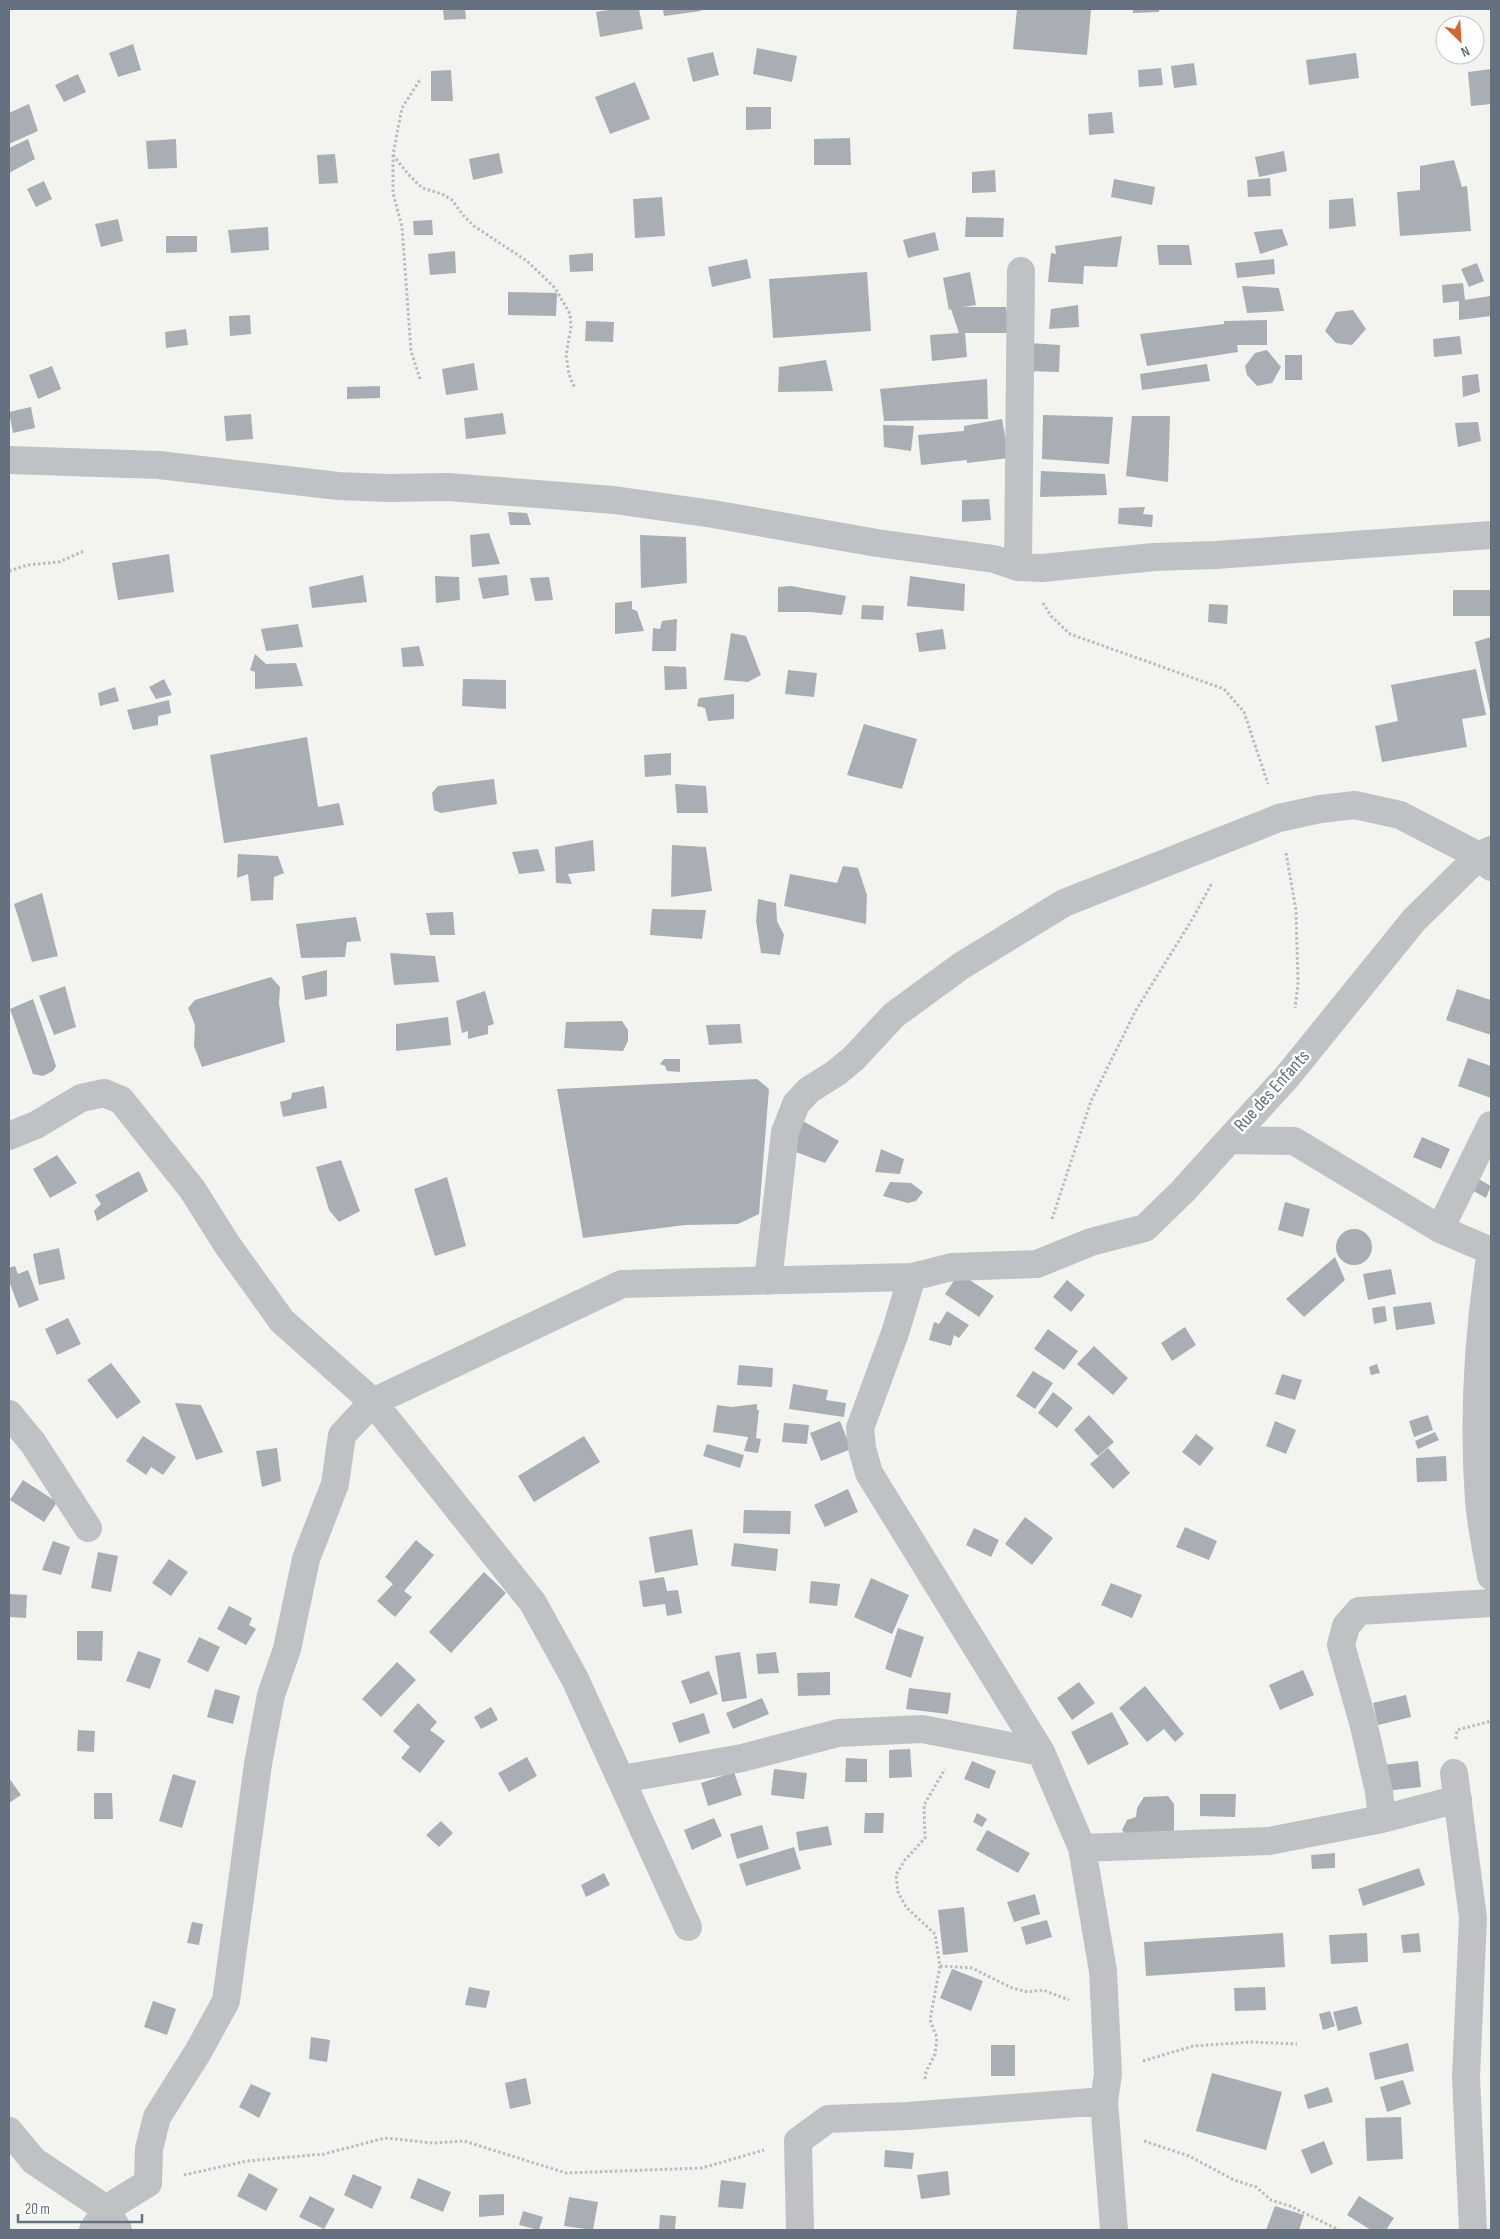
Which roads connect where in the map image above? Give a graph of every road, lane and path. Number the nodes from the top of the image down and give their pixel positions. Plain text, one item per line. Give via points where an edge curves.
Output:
1 (420, 78) dead end
2 (393, 155) junction
3 (1022, 271) dead end
4 (420, 379) dead end
5 (575, 389) dead end
6 (9, 460) edge
7 (1491, 534) edge
8 (84, 551) dead end
9 (1018, 567) junction
10 (9, 571) edge
11 (1279, 818) junction
12 (1239, 833) junction
13 (1487, 858) edge
14 (1294, 1012) dead end
15 (1491, 1125) edge
16 (9, 1136) edge
17 (1229, 1140) junction
18 (1440, 1229) junction
19 (1491, 1251) edge
20 (1038, 1264) junction
21 (912, 1277) junction
22 (768, 1281) junction
23 (373, 1402) junction
24 (9, 1414) edge
25 (88, 1528) dead end
26 (1491, 1576) edge
27 (1491, 1603) edge
28 (954, 1735) junction
29 (1041, 1752) junction
30 (622, 1779) junction
31 (1382, 1819) junction
32 (1082, 1848) junction
33 (688, 1927) dead end
34 (940, 1966) junction
35 (1106, 2043) junction
36 (1297, 2044) dead end
37 (1104, 2101) junction
38 (922, 2115) junction
39 (9, 2131) edge
40 (798, 2141) junction
41 (148, 2183) junction
42 (106, 2223) edge
43 (800, 2230) edge
44 (1114, 2230) edge
45 (1339, 2230) edge
46 (1473, 2230) edge

1 - 2 path via 402,108
2 - 4 path via 393,193 402,227 411,351
2 - 5 path via 422,188 452,200 474,226 527,261 555,288 570,314 566,355
3 - 9 street
6 - 9 street via 159,465 338,486 448,486 614,500 713,514 877,544 994,559
7 - 9 street via 1154,557 1042,568
8 - 10 path via 59,562 27,565
9 - 11 path via 1051,616 1070,634 1224,689 1244,712
11 - 12 street
11 - 13 street via 1355,805 1400,815
11 - 14 path via 1296,910 1298,983
12 - 20 path via 1194,918 1136,1010 1091,1101
12 - 22 street via 1064,903 961,966 894,1015 854,1058 809,1090 796,1104 785,1132
13 - 17 street, Rue des Enfants via 1414,920 1286,1078
15 - 18 street
16 - 23 street via 36,1125 81,1098 104,1093 121,1100 192,1189 282,1321
17 - 18 street, Rue des Enfants via 1294,1141
17 - 20 street via 1145,1228 1091,1242
18 - 19 street, Rue des Enfants
19 - 26 street via 1484,1300 1477,1408 1479,1503
20 - 21 street via 952,1267
21 - 22 street
21 - 29 street via 860,1428 862,1448 869,1473
22 - 23 street via 622,1284
23 - 30 street via 533,1603 575,1678
23 - 41 street via 342,1435 335,1484 306,1559 286,1649 271,1694 258,1764 226,2001 157,2117 149,2149
24 - 25 street via 33,1443
27 - 31 street via 1359,1611 1346,1626 1341,1645 1364,1726
28 - 29 street
28 - 30 street via 922,1729 838,1733 742,1758
28 - 34 path via 944,1770 924,1805 925,1838 896,1875 898,1892 906,1907 935,1934
29 - 32 street
30 - 33 street
31 - 32 street via 1269,1842
31 - 46 street via 1456,1786 1473,1918 1466,2077
32 - 35 street via 1103,1972
34 - 35 path via 972,1968 1012,1988 1028,1992 1043,1990 1064,1996 1082,2009
34 - 38 path via 930,2020 937,2038 935,2054 926,2072
35 - 36 path via 1143,2061 1193,2046 1250,2042
35 - 37 street via 1108,2074
37 - 38 street
37 - 44 street
37 - 45 path via 1126,2134 1189,2156 1234,2180 1256,2187 1271,2200
38 - 40 street via 828,2119
39 - 42 street via 34,2161
40 - 41 path via 702,2168 566,2173 464,2141 432,2143 385,2138 324,2154 247,2161
40 - 43 street
41 - 42 street

